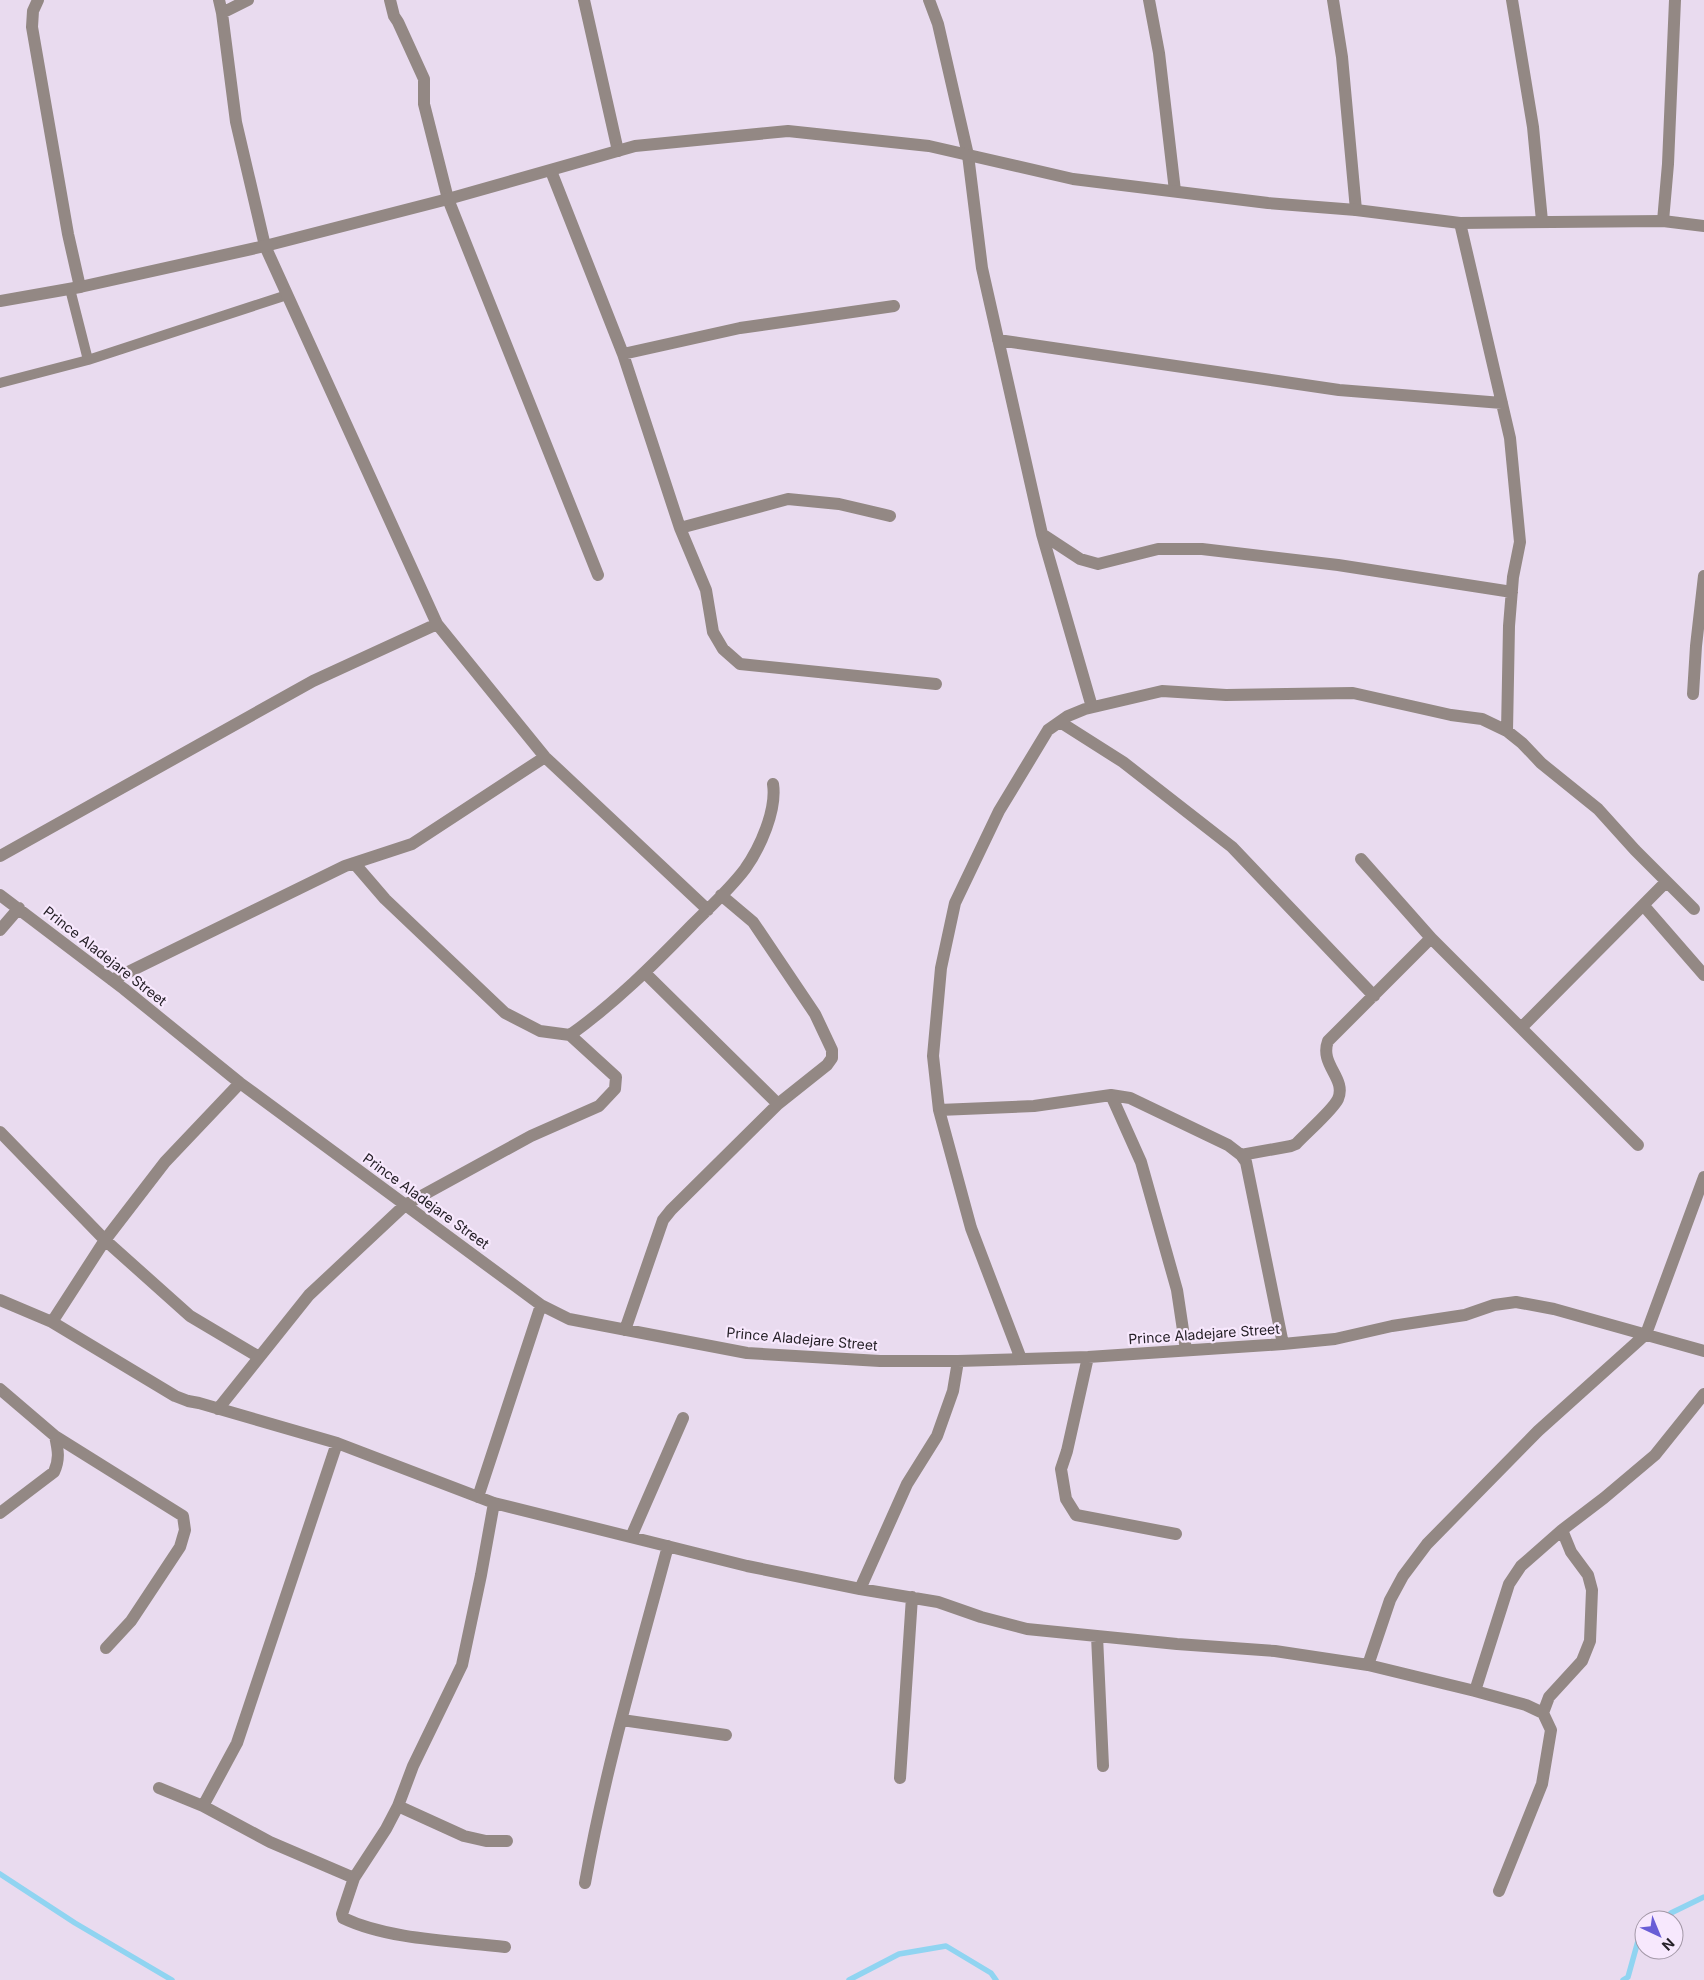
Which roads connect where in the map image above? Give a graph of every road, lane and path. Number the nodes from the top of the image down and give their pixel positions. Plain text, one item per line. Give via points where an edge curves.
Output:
1 (38, 0) edge
2 (219, 0) edge
3 (248, 0) edge
4 (390, 0) edge
5 (584, 0) edge
6 (929, 0) edge
7 (1149, 0) edge
8 (1333, 0) edge
9 (1512, 0) edge
10 (1675, 0) edge
11 (222, 13) junction
12 (618, 151) junction
13 (968, 155) junction
14 (551, 171) junction
15 (1175, 192) junction
16 (448, 199) junction
17 (1356, 210) junction
18 (1542, 221) junction
19 (1663, 221) junction
20 (1460, 223) junction
21 (1704, 226) edge
22 (264, 246) junction
23 (75, 288) junction
24 (287, 295) junction
25 (0, 301) edge
26 (894, 306) dead end
27 (998, 340) junction
28 (623, 354) junction
29 (88, 360) junction
30 (0, 383) edge
31 (1502, 403) junction
32 (890, 516) dead end
33 (680, 528) junction
34 (1042, 534) junction
35 (598, 575) dead end
36 (1704, 576) edge
37 (1512, 592) junction
38 (437, 624) junction
39 (936, 684) dead end
40 (1693, 694) dead end
41 (1092, 707) junction
42 (1060, 722) junction
43 (1507, 731) junction
44 (545, 757) junction
45 (773, 784) dead end
46 (0, 856) edge
47 (1361, 860) dead end
48 (354, 863) junction
49 (1666, 882) junction
50 (0, 894) edge
51 (721, 895) junction
52 (1644, 906) junction
53 (19, 908) junction
54 (1694, 909) dead end
55 (708, 910) junction
56 (0, 930) edge
57 (1431, 938) junction
58 (645, 973) junction
59 (1704, 975) edge
60 (112, 980) junction
61 (1374, 996) junction
62 (1521, 1028) junction
63 (570, 1034) junction
64 (240, 1083) junction
65 (1111, 1095) junction
66 (778, 1104) junction
67 (939, 1110) junction
68 (0, 1132) edge
69 (1638, 1145) dead end
70 (1241, 1154) junction
71 (1704, 1177) edge
72 (405, 1205) junction
73 (105, 1240) junction
74 (0, 1300) edge
75 (541, 1305) junction
76 (52, 1322) junction
77 (625, 1330) junction
78 (1646, 1334) junction
79 (1283, 1344) junction
80 (1186, 1350) junction
81 (1704, 1351) edge
82 (259, 1357) junction
83 (1088, 1357) junction
84 (1021, 1359) junction
85 (958, 1361) junction
86 (0, 1389) edge
87 (1704, 1394) edge
88 (218, 1409) junction
89 (682, 1418) dead end
90 (55, 1436) junction
91 (337, 1443) junction
92 (478, 1496) junction
93 (494, 1502) junction
94 (0, 1513) edge
95 (1562, 1530) junction
96 (1176, 1534) dead end
97 (632, 1537) junction
98 (668, 1546) junction
99 (860, 1589) junction
100 (912, 1596) junction
101 (1097, 1636) junction
102 (106, 1648) dead end
103 (1368, 1665) junction
104 (1474, 1691) junction
105 (1543, 1712) junction
106 (622, 1720) junction
107 (726, 1735) dead end
108 (1103, 1766) dead end
109 (900, 1778) dead end
110 (159, 1788) dead end
111 (203, 1806) junction
112 (398, 1806) junction
113 (507, 1841) dead end
114 (354, 1878) junction
115 (585, 1883) dead end
116 (1499, 1891) dead end
117 (505, 1947) dead end

1 - 23 street via 32,27
2 - 11 street
3 - 11 street
4 - 16 street via 394,16 424,79 424,104
5 - 12 street
6 - 13 street via 938,24
7 - 15 street via 1159,53
8 - 17 street via 1342,57
9 - 18 street via 1533,128
10 - 19 street
11 - 22 street via 236,122
12 - 13 street via 634,146 788,132 930,146
12 - 14 street
13 - 15 street via 1073,179
13 - 27 street via 982,268
14 - 16 street
14 - 28 street
15 - 17 street
16 - 22 street
16 - 35 street
17 - 20 street
18 - 19 street
18 - 20 street
19 - 21 street
20 - 31 street
22 - 23 street
22 - 24 street
23 - 25 street
23 - 29 lane
24 - 29 lane
24 - 38 street
26 - 28 street via 740,328
27 - 31 street via 1339,390
27 - 34 street
28 - 33 street
29 - 30 lane
31 - 37 street via 1510,438 1520,542
32 - 33 street via 839,504 788,499
33 - 39 street via 706,590 713,632 723,649 740,664
34 - 37 street via 1080,559 1098,564 1158,549 1202,549 1338,565
34 - 41 street
36 - 40 street
37 - 43 street
38 - 44 street
38 - 46 street via 313,681
41 - 42 street
41 - 43 street via 1162,691 1352,693 1482,719
42 - 61 street via 1123,762 1232,847
42 - 67 street via 1048,730 999,811 955,903 941,968 933,1056
43 - 49 street via 1598,809
44 - 48 street via 412,844
44 - 55 street
45 - 51 street via 765,833 745,869
47 - 57 street
48 - 60 street
48 - 63 street via 385,898 505,1012 540,1031
49 - 52 street
49 - 54 street
50 - 53 street, Prince Aladejare Street
51 - 55 street
51 - 66 street via 753,922 815,1014 832,1050 832,1058 827,1065
52 - 59 street
52 - 62 street
53 - 56 street
53 - 60 street, Prince Aladejare Street
55 - 58 street
57 - 61 street
57 - 62 street
58 - 63 street
58 - 66 street
60 - 64 street, Prince Aladejare Street
61 - 70 street via 1328,1041 1325,1054 1340,1088 1337,1101 1296,1144
62 - 69 street
63 - 72 street via 616,1077 617,1084 610,1095 598,1106 531,1136
64 - 72 street, Prince Aladejare Street
64 - 73 street via 165,1162
65 - 67 street via 1034,1106
65 - 70 street via 1130,1098
65 - 80 street via 1141,1162 1177,1290
66 - 77 street via 663,1220
67 - 84 street via 971,1228
68 - 73 street
70 - 79 street via 1254,1195
71 - 78 street
72 - 75 street, Prince Aladejare Street
72 - 82 street via 309,1295
73 - 76 street
73 - 82 street via 190,1316
74 - 76 street
75 - 77 street, Prince Aladejare Street via 570,1319
75 - 92 street
76 - 88 street via 175,1396
77 - 85 street, Prince Aladejare Street via 747,1352 880,1361
78 - 79 street, Prince Aladejare Street via 1516,1302 1494,1305 1465,1315 1335,1339
78 - 81 street, Prince Aladejare Street
78 - 103 street via 1538,1431 1427,1544 1390,1600
79 - 80 street, Prince Aladejare Street
80 - 83 street, Prince Aladejare Street
82 - 88 street
83 - 84 street, Prince Aladejare Street
83 - 96 street via 1061,1470 1066,1499 1076,1515
84 - 85 street, Prince Aladejare Street
85 - 99 street via 953,1391 937,1436 906,1484
86 - 90 street
87 - 95 street via 1656,1455
88 - 91 street
89 - 97 street
90 - 94 street via 59,1452 54,1472
90 - 102 street via 183,1516 185,1530 180,1546 131,1622
91 - 92 street
91 - 111 street via 236,1743
92 - 93 street
93 - 97 street
93 - 112 street via 462,1665 413,1766
95 - 104 street via 1521,1566 1508,1584
95 - 105 street via 1571,1552 1588,1575 1592,1590 1590,1641 1582,1661 1549,1697
97 - 98 street
98 - 99 street
98 - 106 street
99 - 100 street
100 - 101 street via 1027,1629
100 - 109 street
101 - 103 street via 1275,1651
101 - 108 street
103 - 104 street
104 - 105 street
105 - 116 street via 1551,1730 1542,1784
106 - 107 street
106 - 115 street
110 - 111 street
111 - 114 street via 270,1842
112 - 113 street via 464,1836
112 - 114 street
114 - 117 street via 342,1914 347,1920 396,1934

